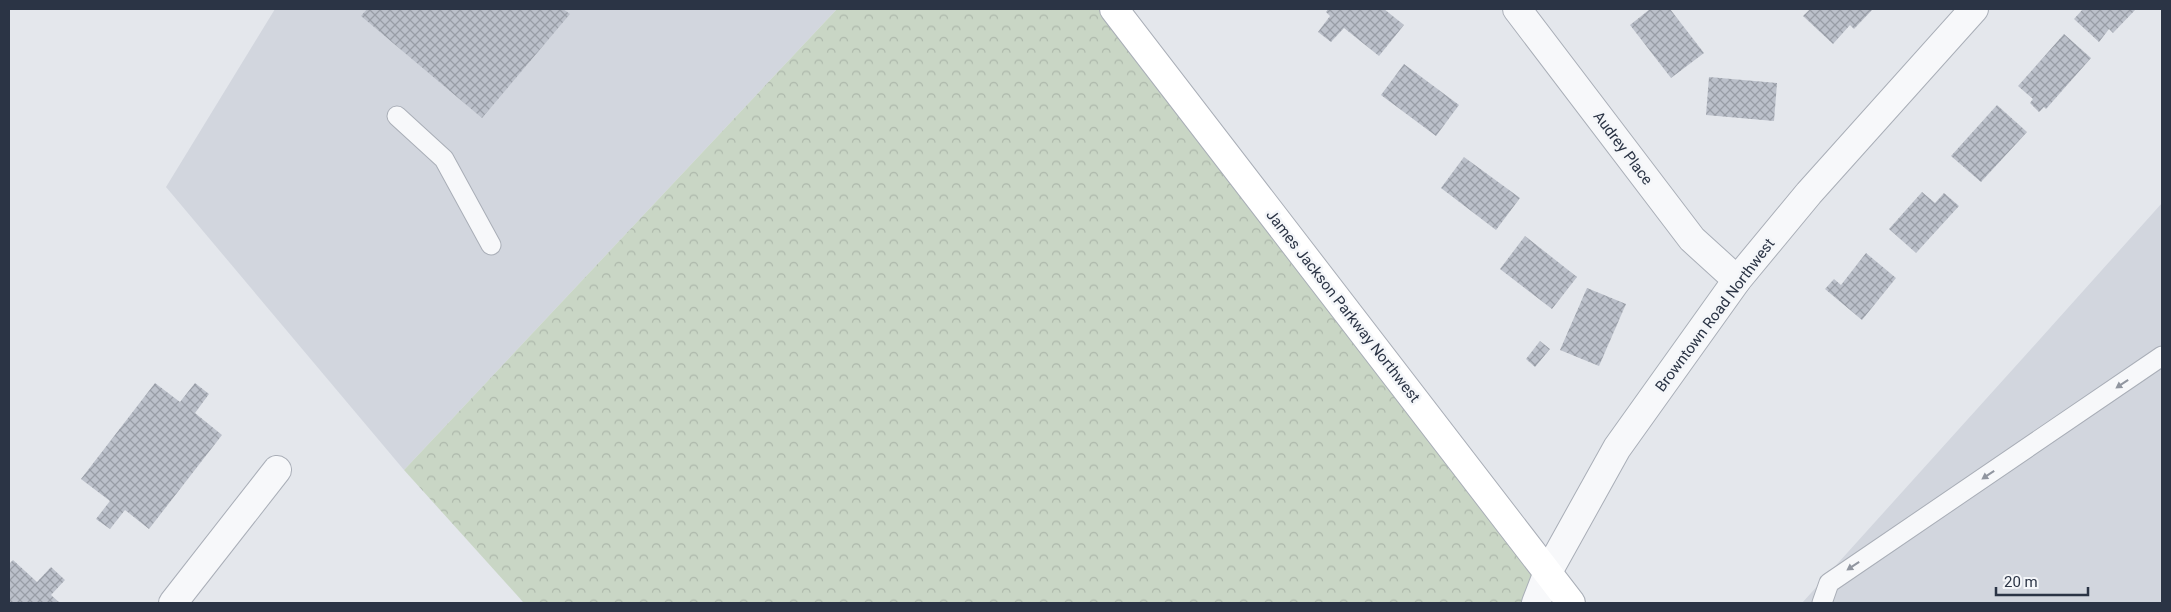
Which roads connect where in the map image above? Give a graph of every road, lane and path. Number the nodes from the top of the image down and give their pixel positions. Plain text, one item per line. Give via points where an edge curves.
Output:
1 (1114, 9) edge
2 (1517, 9) edge
3 (1974, 9) edge
4 (398, 116) dead end
5 (491, 246) dead end
6 (1737, 280) junction
7 (2162, 356) edge
8 (277, 470) dead end
9 (1548, 572) junction
10 (173, 603) edge
11 (1536, 603) edge
12 (1571, 603) edge
13 (1822, 603) edge

1 - 9 main road, James Jackson Parkway Northwest
2 - 6 street, Audrey Place via 1692,239
3 - 6 street, Browntown Road Northwest via 1809,193
4 - 5 lane via 444,159
6 - 9 street, Browntown Road Northwest via 1617,448
7 -> 13 lane via 1829,582
8 - 10 street
9 - 11 street, Browntown Road Northwest
9 - 12 main road, James Jackson Parkway Northwest

